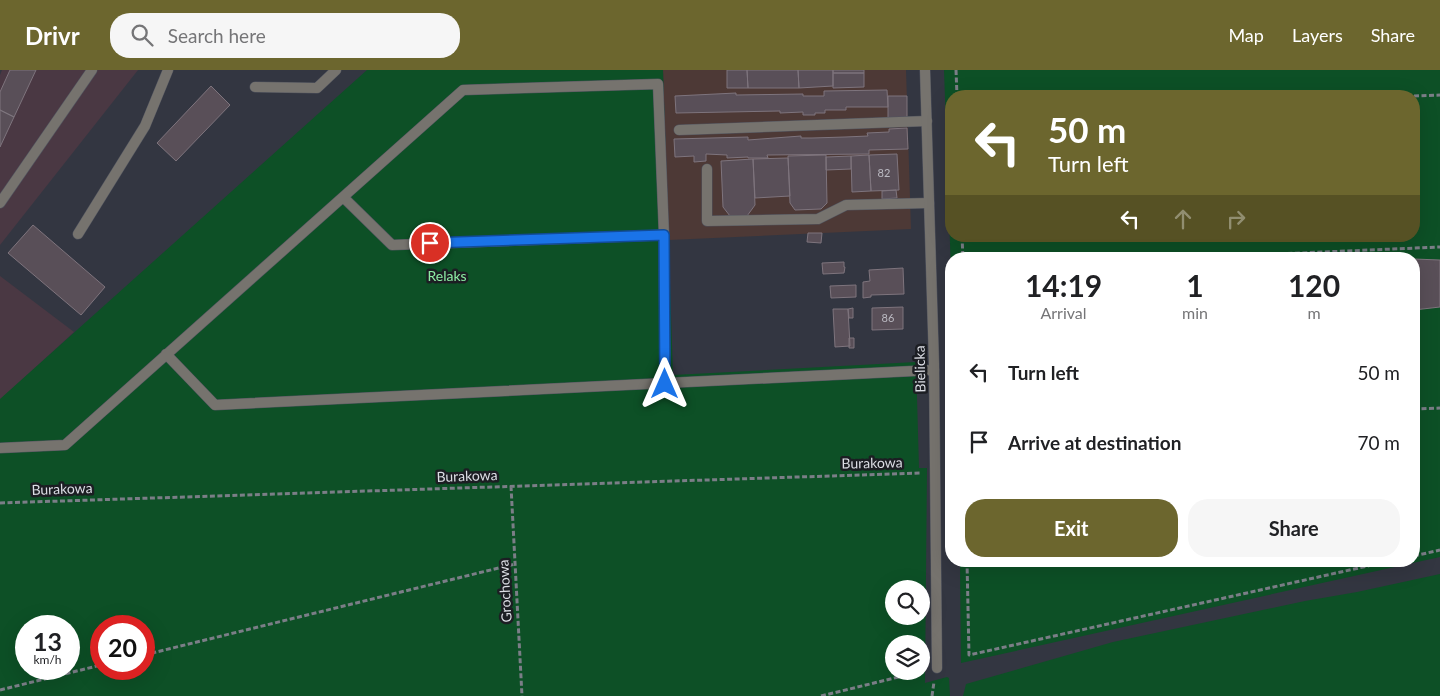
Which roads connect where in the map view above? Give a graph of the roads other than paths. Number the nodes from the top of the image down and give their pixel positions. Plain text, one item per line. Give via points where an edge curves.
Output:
1 (92, 70) edge
2 (168, 70) edge
3 (336, 70) edge
4 (925, 70) edge
5 (255, 87) dead end
6 (927, 121) junction
7 (679, 130) dead end
8 (706, 169) dead end
9 (343, 197) junction
10 (0, 203) edge
11 (929, 203) junction
12 (78, 234) dead end
13 (664, 235) junction
14 (166, 354) junction
15 (934, 370) junction
16 (665, 384) junction
17 (0, 448) edge
18 (936, 668) road end

1 - 10 street
2 - 12 street via 145,126
3 - 5 street via 317,88
4 - 6 street, Bielicka
6 - 7 street
6 - 11 street, Bielicka
8 - 11 street via 707,221 818,219 846,205
9 - 13 street via 392,244
9 - 13 street via 463,90 658,84
9 - 14 street
11 - 15 street, Bielicka
13 - 16 street
14 - 16 street via 215,405
14 - 17 street via 65,445
15 - 16 street
15 - 18 street, Bielicka

